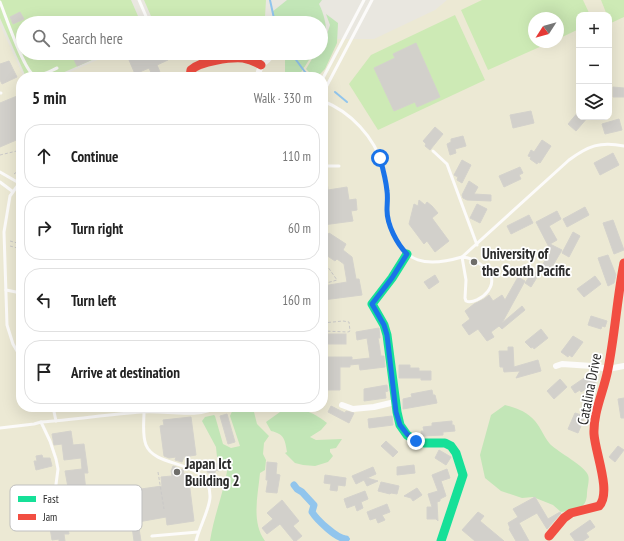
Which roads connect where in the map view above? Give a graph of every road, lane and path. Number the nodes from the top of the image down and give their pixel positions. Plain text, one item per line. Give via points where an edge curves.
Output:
1 (139, 0) edge
2 (364, 0) edge
3 (372, 0) edge
4 (0, 2) edge
5 (146, 16) edge
6 (16, 42) edge
7 (23, 60) edge
8 (223, 60) edge
9 (248, 60) edge
10 (267, 60) edge
11 (261, 65) junction
12 (57, 68) dead end
13 (29, 72) edge
14 (48, 72) edge
15 (190, 72) edge
16 (259, 72) edge
17 (326, 72) edge
18 (328, 84) edge
19 (328, 104) edge
20 (624, 146) edge
21 (16, 151) edge
22 (433, 151) dead end
23 (0, 155) edge
24 (328, 166) edge
25 (339, 166) dead end
26 (0, 172) edge
27 (16, 180) edge
28 (0, 182) edge
29 (16, 186) edge
30 (12, 191) junction
31 (5, 241) junction
32 (16, 243) edge
33 (477, 245) junction
34 (16, 247) edge
35 (407, 254) junction
36 (462, 257) junction
37 (624, 264) edge
38 (328, 267) edge
39 (623, 278) edge
40 (328, 283) edge
41 (6, 290) junction
42 (16, 292) edge
43 (328, 322) edge
44 (328, 331) edge
45 (16, 349) edge
46 (556, 366) dead end
47 (624, 366) edge
48 (608, 369) junction
49 (395, 402) junction
50 (342, 405) dead end
51 (54, 412) edge
52 (144, 412) junction
53 (199, 412) edge
54 (56, 421) junction
55 (41, 422) junction
56 (0, 428) edge
57 (158, 472) dead end
58 (56, 485) edge
59 (164, 509) dead end
60 (198, 532) junction
61 (152, 536) dead end
62 (549, 536) dead end
63 (196, 541) edge
64 (441, 541) edge

1 - 5 lane
2 - 17 lane
3 - 18 lane
4 - 6 lane
7 - 13 lane
8 - 15 street via 198,65
9 - 11 street
10 - 11 street
11 - 16 street
12 - 14 lane
19 - 35 lane via 355,122 376,150 385,175 388,192 387,212 393,234
20 - 33 lane via 599,144 581,151
21 - 23 path
22 - 33 lane via 447,164
24 - 25 lane
26 - 27 lane
28 - 30 lane
29 - 30 lane
30 - 31 lane via 4,232
31 - 32 path
31 - 34 path
31 - 41 lane
33 - 36 lane
35 - 36 lane via 431,263
35 - 49 street via 372,304 387,335
36 - 36 lane via 472,258 484,266 492,276 489,291 476,301 469,302 465,298 466,280
37 - 39 street, Catalina Drive
38 - 40 path via 337,280
39 - 48 street, Catalina Drive
41 - 42 lane
41 - 45 lane via 6,320
43 - 44 path via 349,322 350,331
46 - 48 street via 562,364
47 - 48 street
48 - 62 street, Catalina Drive via 598,406 594,435 603,476 602,500 595,508 572,512 566,516
49 - 50 street via 353,409
49 - 64 street via 400,425 407,434 424,443 445,443 451,446 458,458 463,474
51 - 54 lane
52 - 53 lane
52 - 54 lane
52 - 60 lane via 144,438 151,452 164,461 186,466 207,482 210,499
54 - 55 lane
55 - 56 lane
55 - 58 lane via 56,459 58,469
57 - 59 path
60 - 61 lane
60 - 63 lane

